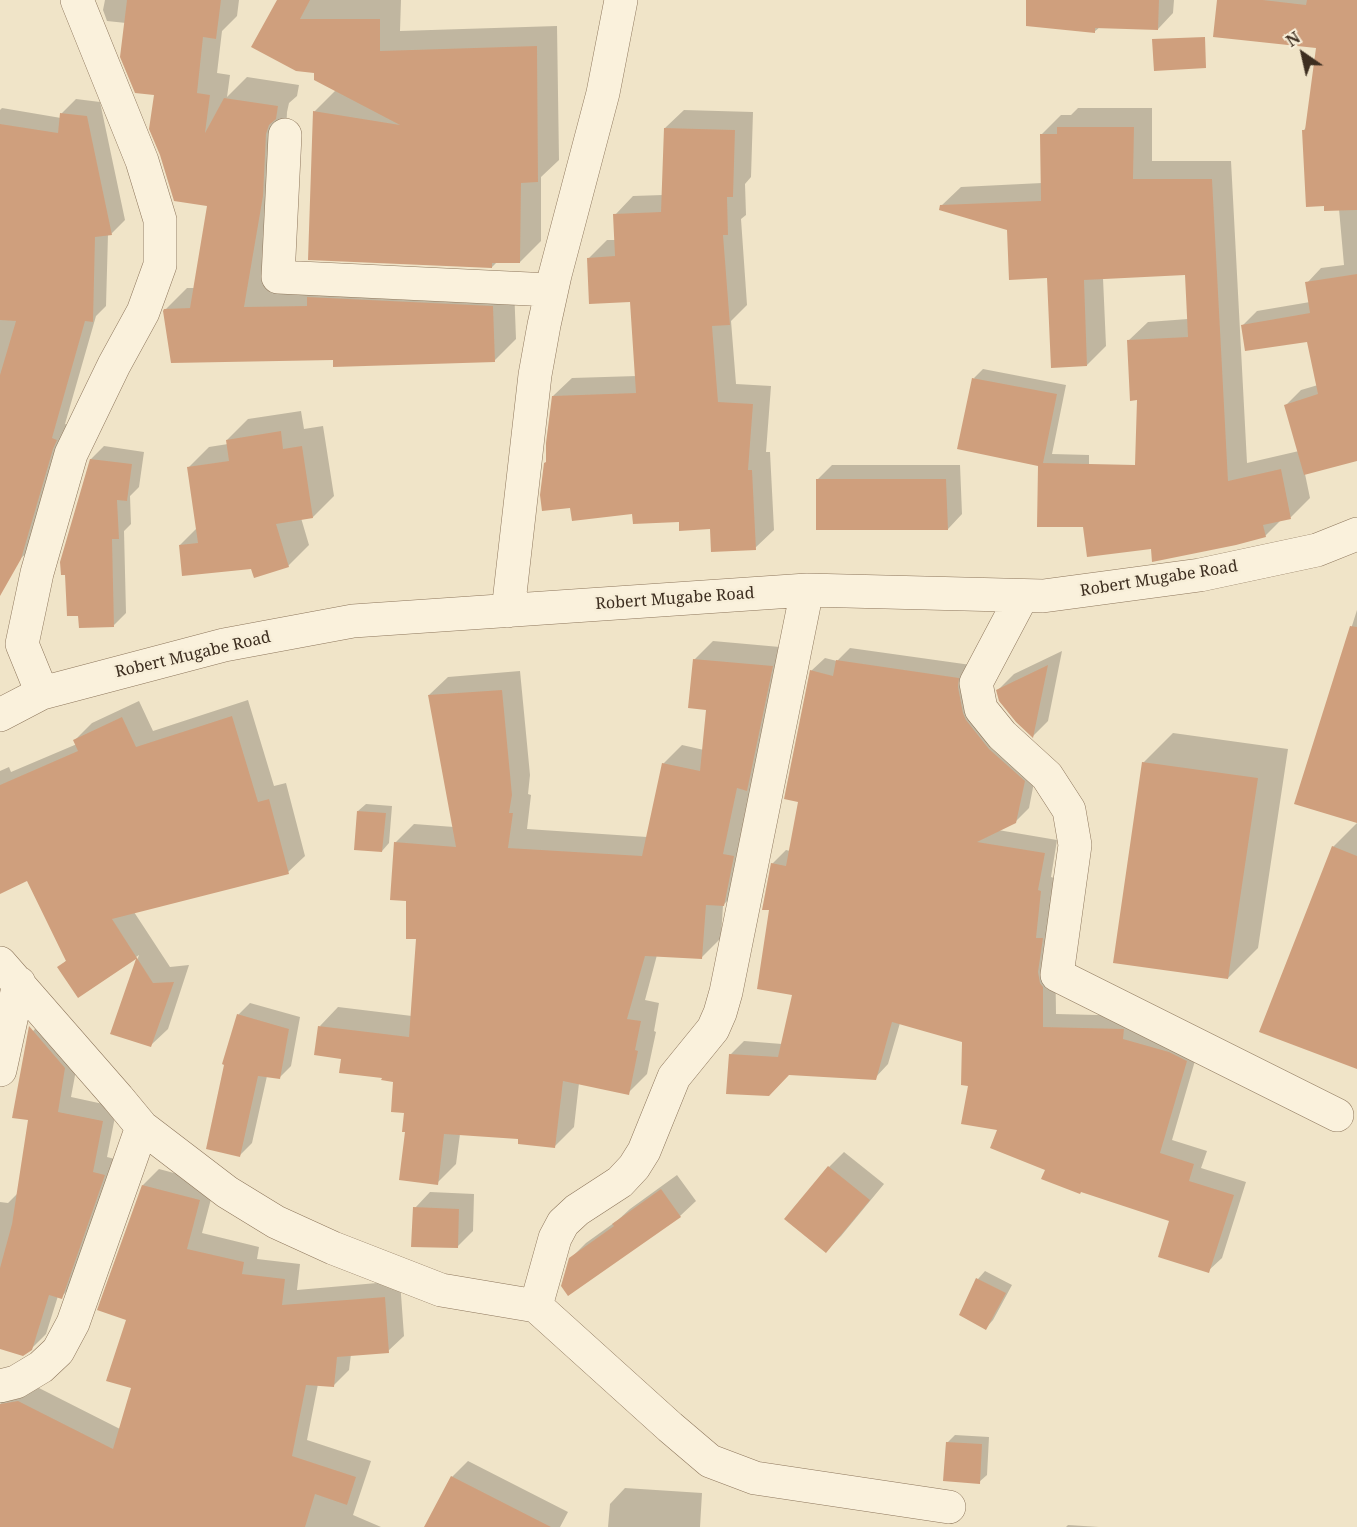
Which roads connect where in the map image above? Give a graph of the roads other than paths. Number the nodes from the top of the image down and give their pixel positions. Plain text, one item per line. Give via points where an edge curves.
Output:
1 (77, 0) edge
2 (621, 0) edge
3 (285, 135) dead end
4 (551, 290) junction
5 (1357, 534) edge
6 (807, 590) junction
7 (1022, 596) junction
8 (508, 611) junction
9 (42, 693) junction
10 (0, 715) edge
11 (9, 973) edge
12 (0, 1070) edge
13 (1337, 1115) dead end
14 (142, 1127) junction
15 (536, 1306) junction
16 (0, 1386) edge
17 (950, 1507) dead end

1 - 9 street via 142,161 160,220 160,265 143,312 71,454 37,573 22,644
2 - 4 street via 603,93
3 - 4 street via 278,277
4 - 8 street via 535,375
5 - 7 street, Robert Mugabe Road via 1317,550 1200,574 1043,597
6 - 7 street, Robert Mugabe Road
6 - 8 street, Robert Mugabe Road
6 - 15 street via 720,1013 713,1029 674,1077 634,1167 620,1182 563,1223
7 - 13 street via 976,683 981,709 1002,735 1047,776 1069,810 1075,845 1057,975
8 - 9 street, Robert Mugabe Road via 353,621 224,645
9 - 10 street, Robert Mugabe Road
11 - 12 street
11 - 14 street
14 - 15 street via 227,1192 333,1248 441,1290
14 - 16 street via 73,1323 58,1351 41,1367 16,1382
15 - 17 street via 710,1461 755,1478

